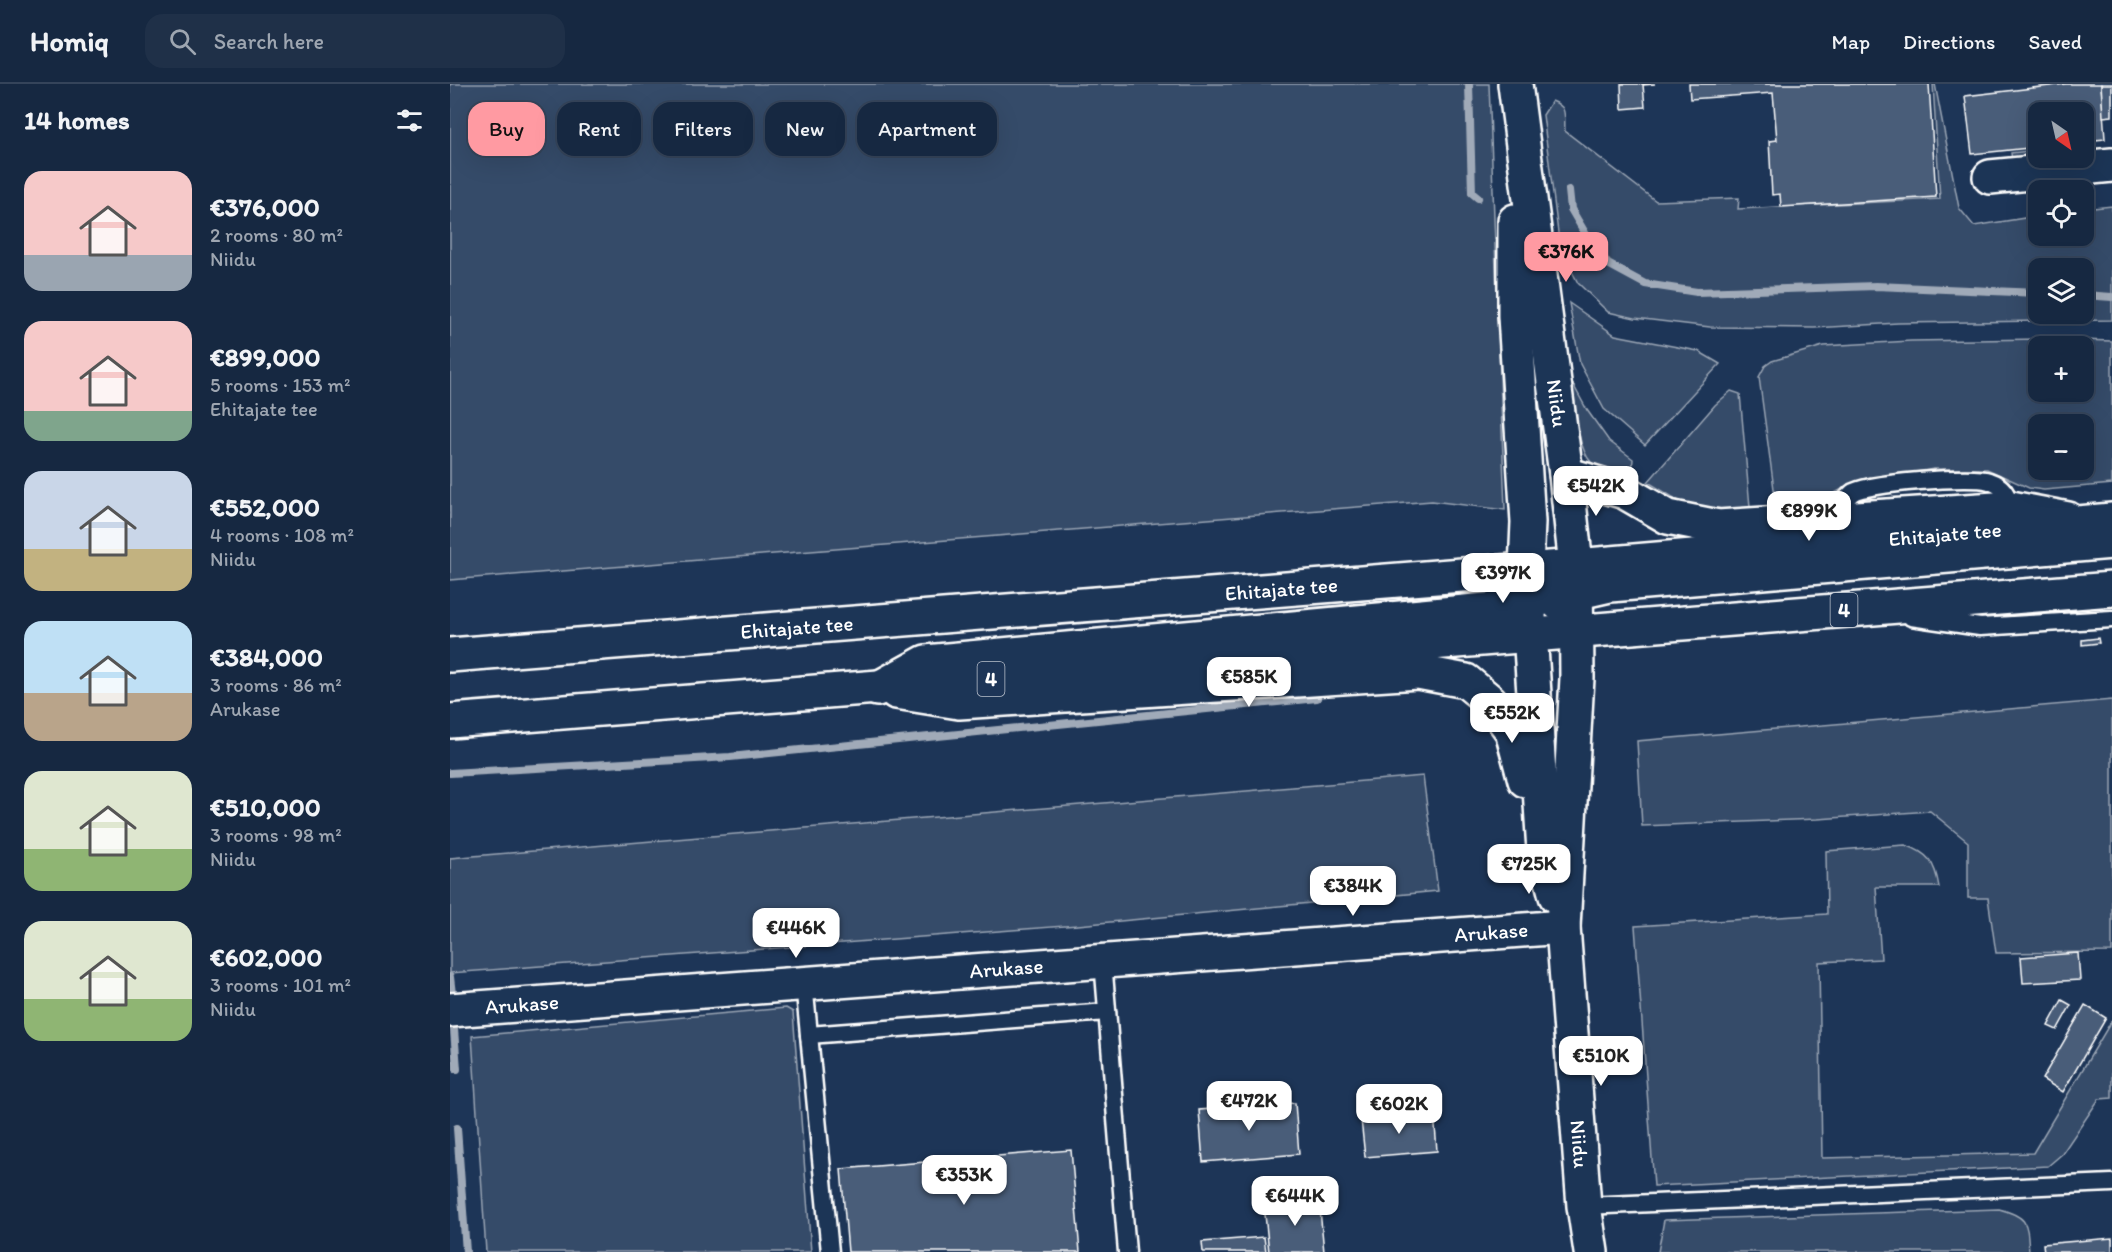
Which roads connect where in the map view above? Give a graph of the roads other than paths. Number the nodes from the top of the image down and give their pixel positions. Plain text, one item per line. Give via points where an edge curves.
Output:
1 (1515, 91) edge
2 (2112, 165) edge
3 (1990, 177) dead end
4 (1566, 474) junction
5 (2099, 521) edge
6 (2112, 542) edge
7 (1526, 569) junction
8 (1575, 579) junction
9 (2112, 589) edge
10 (1856, 609) junction
11 (1530, 620) junction
12 (2112, 620) edge
13 (1576, 631) junction
14 (450, 655) edge
15 (877, 689) junction
16 (450, 722) edge
17 (1544, 851) junction
18 (1563, 927) junction
19 (1103, 961) junction
20 (804, 984) junction
21 (450, 1010) edge
22 (1107, 1012) junction
23 (809, 1035) junction
24 (2112, 1183) edge
25 (1584, 1206) junction
26 (830, 1252) edge
27 (1127, 1252) edge
28 (1591, 1252) edge

1 - 4 main road, Niidu
1 - 7 main road, Niidu via 1515,316 1528,522
2 - 3 main road
4 - 5 main road via 1625,492 1668,517 1718,527 2011,508
4 - 8 main road, Niidu
5 - 8 main road, Ehitajate tee
6 - 8 main road via 1610,585
7 - 8 main road, Ehitajate tee
7 - 11 main road, Niidu
7 - 14 main road, Ehitajate tee
8 - 11 main road
8 - 13 main road, Niidu
9 - 10 main road, 4
10 - 12 lane via 1980,627
10 - 13 main road, 4
11 - 13 main road, 4
11 - 15 main road, 4
11 - 17 main road, Niidu
13 - 18 main road, Niidu via 1578,678
15 - 16 main road, 4
15 - 17 main road via 959,702 1418,672 1466,681 1490,701 1512,731
17 - 18 main road, Niidu
18 - 19 main road, Arukase
18 - 25 main road, Niidu
19 - 20 main road, Arukase
19 - 22 lane
20 - 21 main road, Arukase
20 - 23 lane
22 - 23 lane
22 - 27 lane
23 - 26 lane
24 - 25 lane
25 - 28 main road, Niidu

